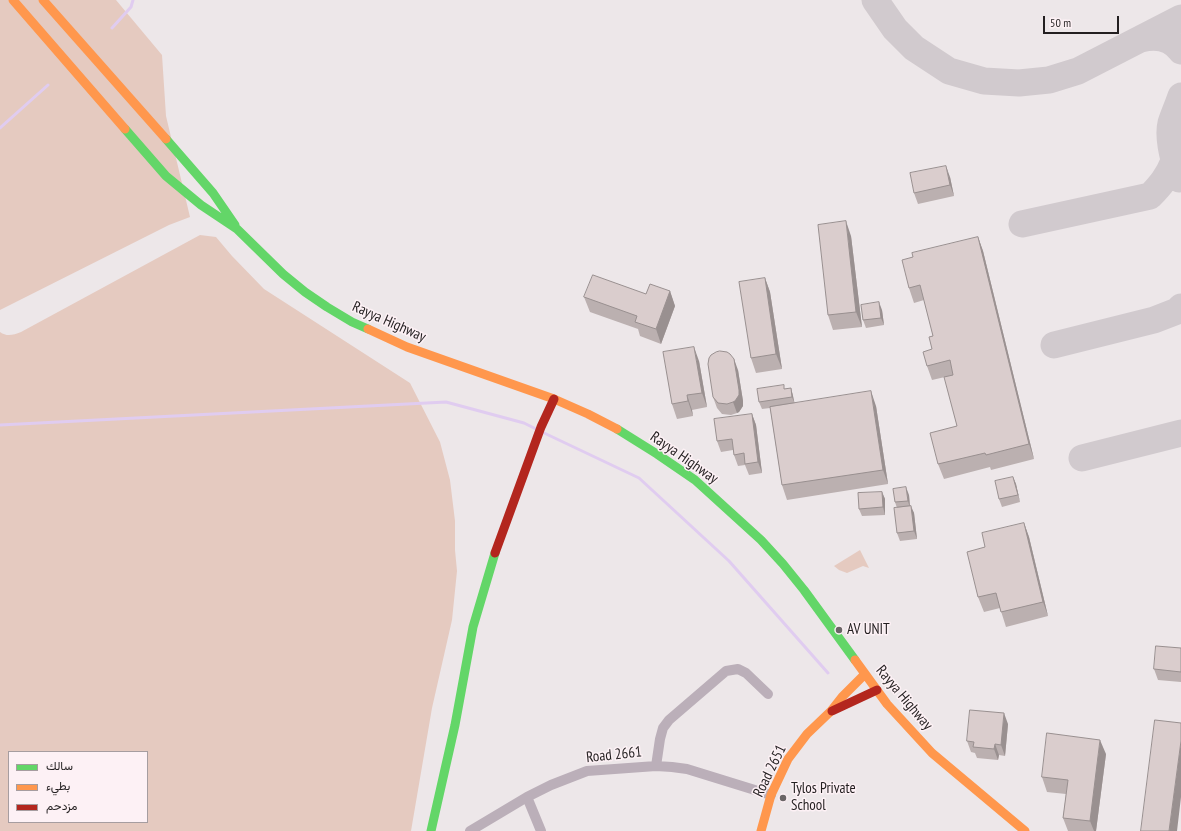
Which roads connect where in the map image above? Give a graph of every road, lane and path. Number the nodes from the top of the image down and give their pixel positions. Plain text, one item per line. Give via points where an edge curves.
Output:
1 (13, 0) edge
2 (43, 0) edge
3 (237, 229) junction
4 (554, 399) junction
5 (865, 674) junction
6 (877, 690) junction
7 (768, 694) dead end
8 (831, 711) junction
9 (656, 766) junction
10 (771, 795) junction
11 (527, 797) junction
12 (431, 831) edge
13 (470, 831) edge
14 (541, 831) edge
15 (761, 831) edge
16 (1025, 831) edge

1 - 3 main road via 166,176 201,205
2 - 3 main road via 213,192
3 - 4 main road, Rayya Highway via 305,292 352,322 407,347
4 - 5 main road, Rayya Highway via 588,414 658,454 725,506 783,564
4 - 12 main road via 537,437 495,552 473,627 455,725
5 - 6 main road, Rayya Highway
5 - 8 main road, Road 2651
6 - 8 main road, Road 2651
6 - 16 main road, Rayya Highway via 932,753
7 - 9 street via 746,673 738,669 726,671 663,728
8 - 10 main road, Road 2651 via 797,746
9 - 10 street, Road 2661 via 687,769
9 - 11 street, Road 2661 via 587,771
10 - 15 main road, Road 2651
11 - 13 street, Road 2661
11 - 14 street

